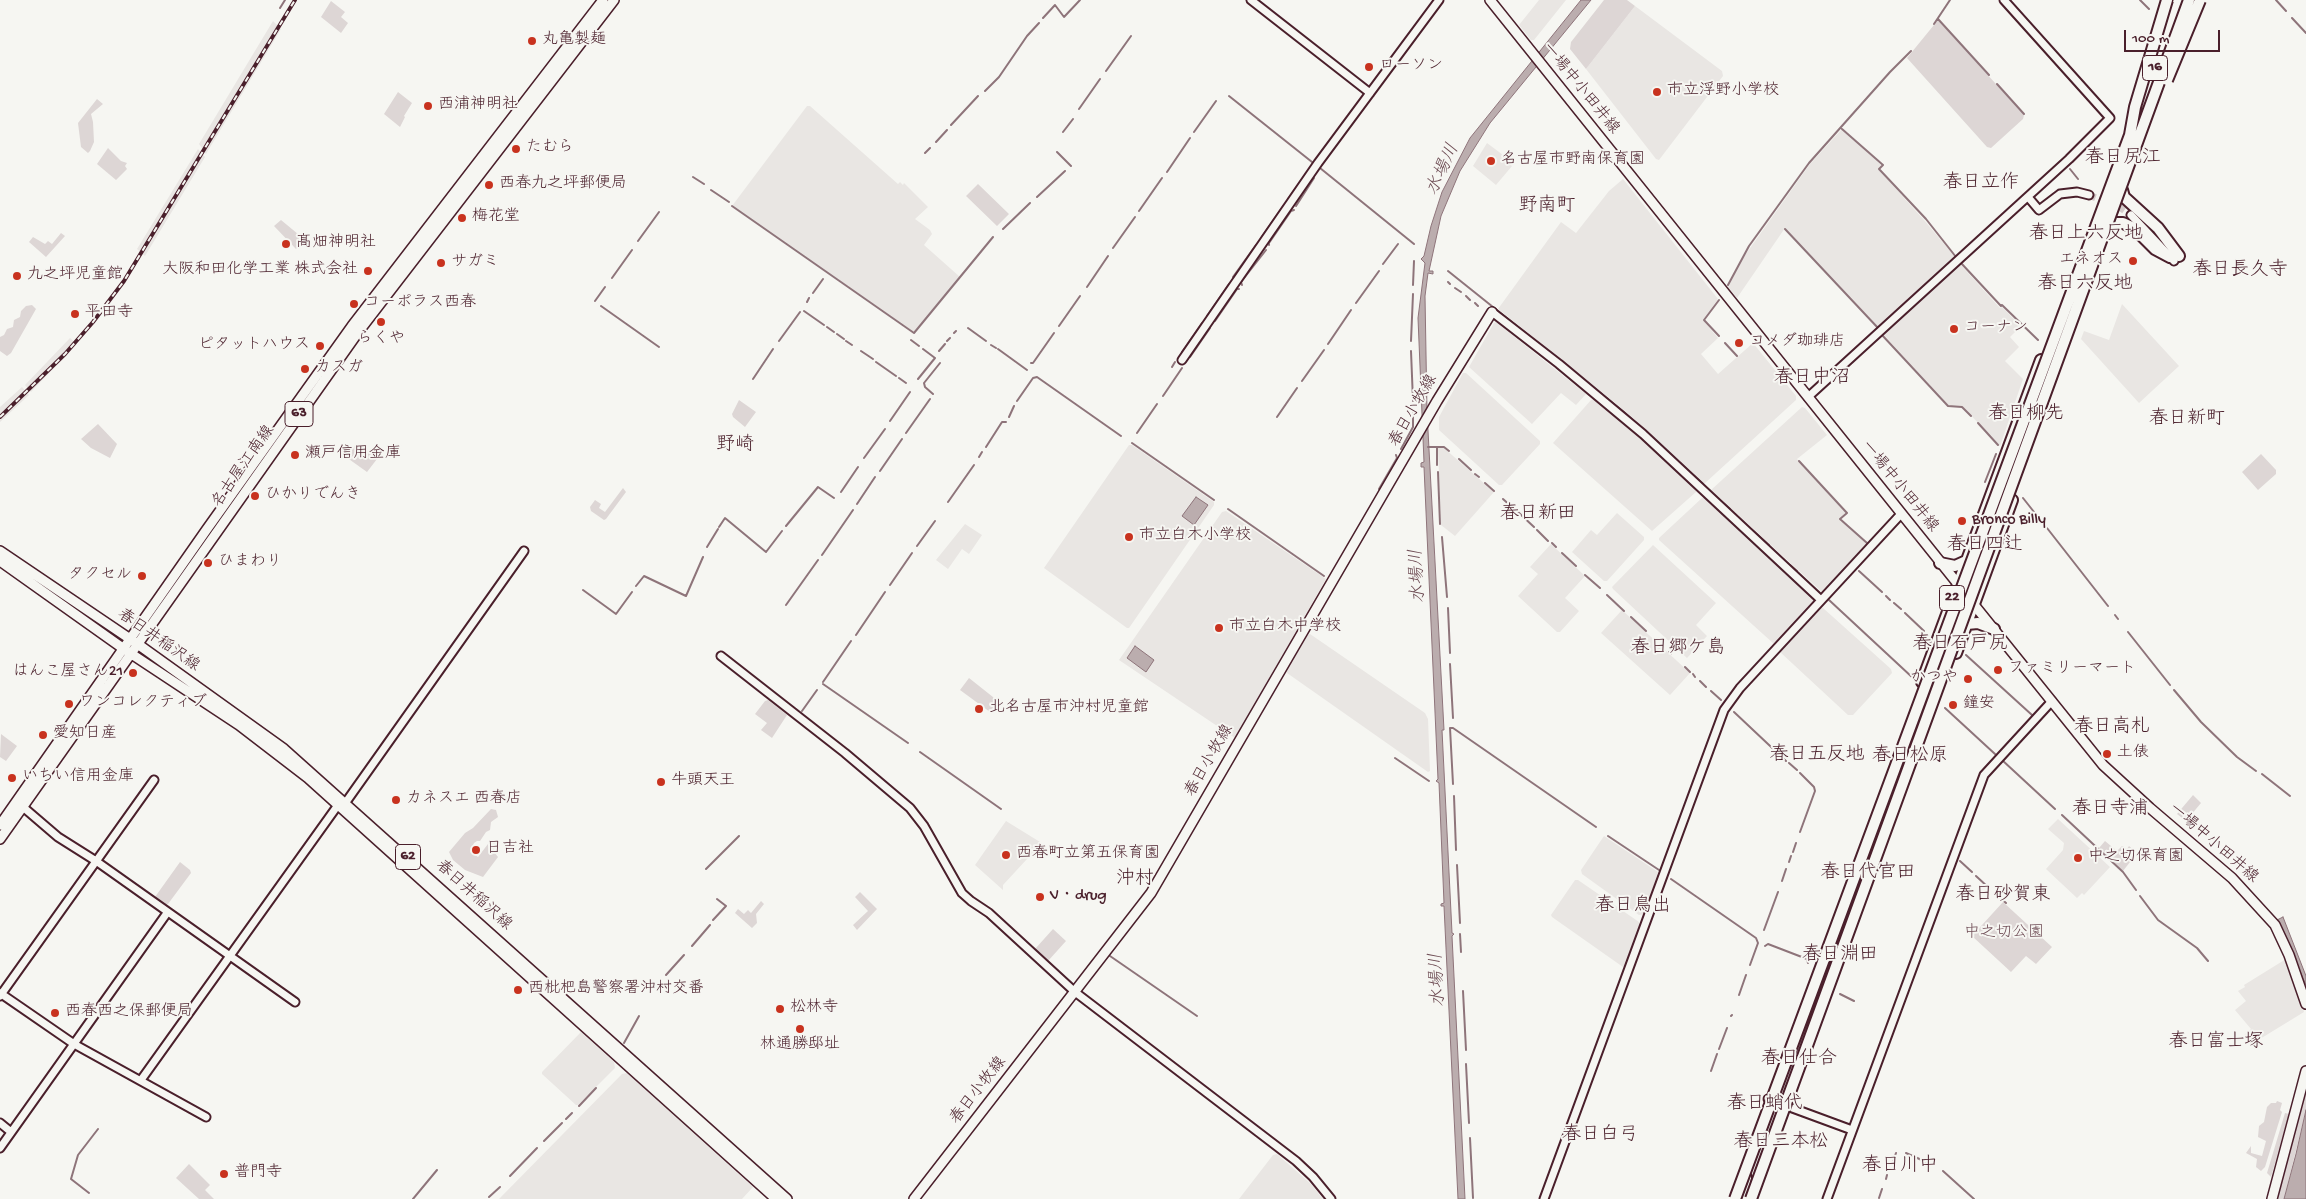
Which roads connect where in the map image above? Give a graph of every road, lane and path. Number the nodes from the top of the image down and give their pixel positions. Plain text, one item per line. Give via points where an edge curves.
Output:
1 (603, 0) edge
2 (614, 0) edge
3 (1251, 0) edge
4 (1439, 0) edge
5 (1490, 0) edge
6 (2004, 0) edge
7 (2167, 0) edge
8 (2179, 0) edge
9 (2190, 0) edge
10 (2200, 0) edge
11 (1370, 93) junction
12 (2134, 138) junction
13 (2122, 190) junction
14 (2089, 196) tunnel mouth
15 (2028, 197) junction
16 (2131, 215) tunnel mouth
17 (2111, 223) junction
18 (2174, 258) junction
19 (1492, 312) joint
20 (1182, 360) dead end
21 (1808, 397) junction
22 (1901, 514) junction
23 (0, 551) edge
24 (524, 551) dead end
25 (0, 560) edge
26 (1966, 561) junction
27 (1940, 563) junction
28 (1957, 584) junction
29 (1821, 600) junction
30 (1974, 605) junction
31 (1967, 624) junction
32 (1994, 630) junction
33 (130, 639) junction
34 (139, 645) junction
35 (124, 649) junction
36 (132, 654) junction
37 (721, 656) dead end
38 (2052, 701) junction
39 (1924, 736) junction
40 (154, 780) dead end
41 (342, 803) junction
42 (23, 807) junction
43 (0, 825) edge
44 (0, 839) edge
45 (96, 861) junction
46 (167, 913) junction
47 (229, 956) junction
48 (1075, 992) junction
49 (1, 994) edge
50 (295, 1002) dead end
51 (2306, 1004) edge
52 (74, 1044) junction
53 (2306, 1071) edge
54 (140, 1080) junction
55 (1769, 1099) junction
56 (1788, 1106) junction
57 (206, 1117) dead end
58 (0, 1123) edge
59 (1852, 1130) junction
60 (11, 1132) junction
61 (0, 1148) edge
62 (1753, 1197) edge
63 (776, 1199) edge
64 (787, 1199) edge
65 (914, 1199) edge
66 (1331, 1199) edge
67 (1544, 1199) edge
68 (1734, 1199) edge
69 (1742, 1199) edge
70 (1827, 1199) edge
71 (2272, 1199) edge

1 - 33 main road, 名古屋江南線 / 63 via 352,326
2 - 34 main road, 名古屋江南線 / 63 via 359,331
3 - 11 street
4 - 11 street
5 - 21 main road, 一場中小田井線
6 - 15 street via 2110,118
7 - 12 highway, bridge via 2135,107
8 - 12 highway, 16, bridge
8 - 26 highway, 22
9 - 12 highway, 16, bridge
9 - 13 highway, 22
10 - 12 highway, bridge via 2148,127
11 - 20 street
12 - 62 highway, 16, bridge
12 - 68 highway, 16, bridge
13 - 17 highway, 22
13 - 18 highway via 2124,197 2158,228
14 - 15 street via 2077,192 2060,194 2039,210
15 - 21 street
16 - 18 street
17 - 18 highway via 2134,228 2155,250
17 - 30 highway, 22
19 - 29 street via 1642,434
19 - 48 main road, 春日小牧線 via 1417,434 1150,893
21 - 22 main road, 一場中小田井線
22 - 27 main road, 一場中小田井線
22 - 29 street
23 - 33 main road, 春日井稲沢線 / 62
24 - 41 street
25 - 35 main road, 春日井稲沢線 / 62
26 - 27 highway via 1955,566
26 - 28 highway, 22
27 - 28 main road, 一場中小田井線
28 - 30 main road, 一場中小田井線
28 - 55 highway, 22
29 - 67 street via 1740,688 1724,710
30 - 31 highway, 22
30 - 32 main road, 一場中小田井線
31 - 32 highway via 1978,623
31 - 39 highway, 22
32 - 38 main road, 一場中小田井線
33 - 34 main road, 春日井稲沢線 / 62
33 - 35 main road, 名古屋江南線 / 63
34 - 36 main road, 名古屋江南線 / 63
34 - 41 main road, 春日井稲沢線 / 62 via 284,749
35 - 36 main road, 春日井稲沢線 / 62
35 - 43 main road, 名古屋江南線 / 63
36 - 41 main road, 春日井稲沢線 / 62 via 280,755
36 - 42 main road, 名古屋江南線 / 63
37 - 48 street via 910,808 924,826 962,893
38 - 51 main road, 一場中小田井線 via 2103,765 2232,878 2275,925
38 - 59 street via 1984,774
39 - 56 highway, 22
39 - 62 highway via 1904,762 1753,1175
40 - 45 street
41 - 47 street
41 - 63 main road, 春日井稲沢線 / 62
41 - 64 main road, 春日井稲沢線 / 62
42 - 44 main road, 名古屋江南線 / 63
42 - 45 street via 58,837
45 - 46 street
45 - 49 street
46 - 47 street
46 - 52 street
47 - 50 street
47 - 54 street
48 - 65 main road, 春日小牧線
48 - 66 street via 1296,1162
49 - 52 street
52 - 54 street
52 - 60 street
53 - 71 main road
54 - 57 street
55 - 56 street
55 - 68 highway
55 - 69 highway via 1750,1158
56 - 59 street
56 - 62 highway, 22
58 - 60 street
59 - 70 street
60 - 61 street

